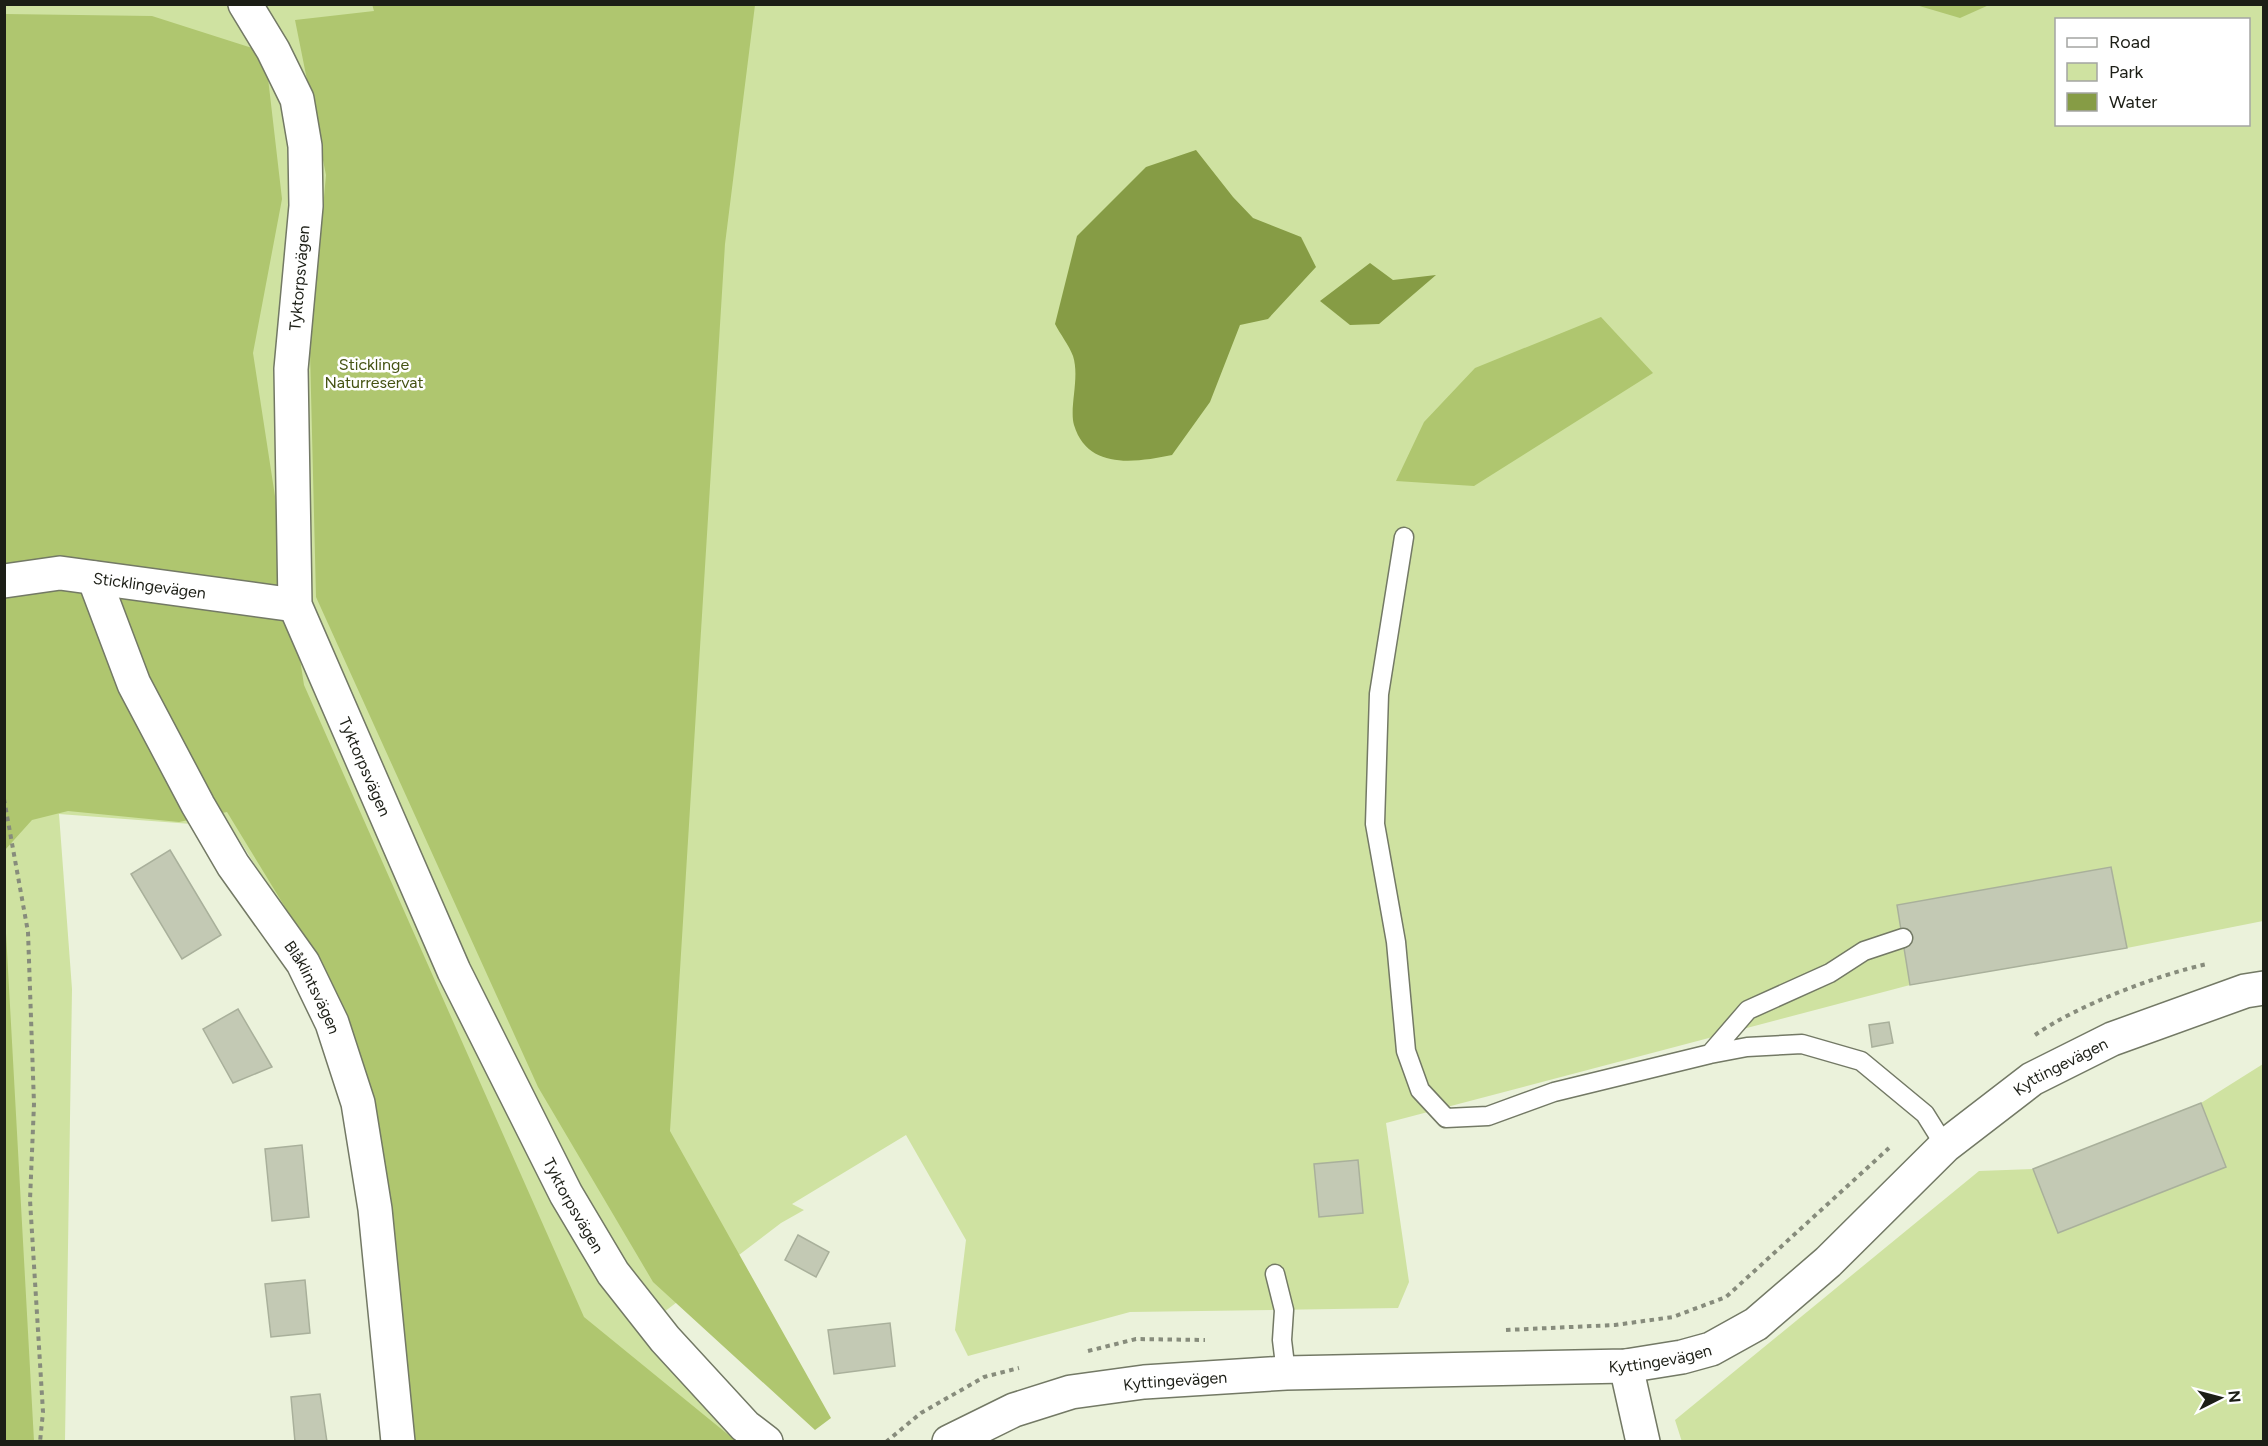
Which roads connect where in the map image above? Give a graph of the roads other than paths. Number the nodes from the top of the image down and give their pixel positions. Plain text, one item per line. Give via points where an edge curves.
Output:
1 (245, 4) edge
2 (1404, 537) dead end
3 (94, 578) junction
4 (4, 581) edge
5 (295, 605) junction
6 (1903, 938) dead end
7 (2264, 988) edge
8 (1710, 1054) junction
9 (1945, 1146) junction
10 (1275, 1274) dead end
11 (1626, 1366) junction
12 (1286, 1372) junction
13 (398, 1442) edge
14 (766, 1442) edge
15 (949, 1442) edge
16 (1643, 1442) edge

1 - 5 street, Tyktorpsvägen via 297,99 305,146 306,206 291,369
2 - 8 lane via 1379,694 1375,824 1396,942 1406,1052 1420,1090 1446,1119 1488,1116 1554,1092
3 - 4 street, Sticklingevägen via 60,573
3 - 5 street, Sticklingevägen
3 - 13 street, Blåklintsvägen via 135,684 198,805 233,865 303,963 332,1023 358,1103 371,1186
5 - 14 street, Tyktorpsvägen via 454,971 566,1194 613,1273 664,1339 745,1426
6 - 8 lane via 1864,951 1830,973 1748,1010
7 - 9 street, Kyttingevägen via 2245,991 2112,1039 2032,1079
8 - 9 lane via 1802,1044 1861,1061 1925,1114
9 - 11 street, Kyttingevägen via 1828,1262 1756,1324 1711,1348
10 - 12 lane via 1284,1310
11 - 12 street, Kyttingevägen
11 - 16 street
12 - 15 street, Kyttingevägen via 1144,1382 1071,1392 1014,1410

